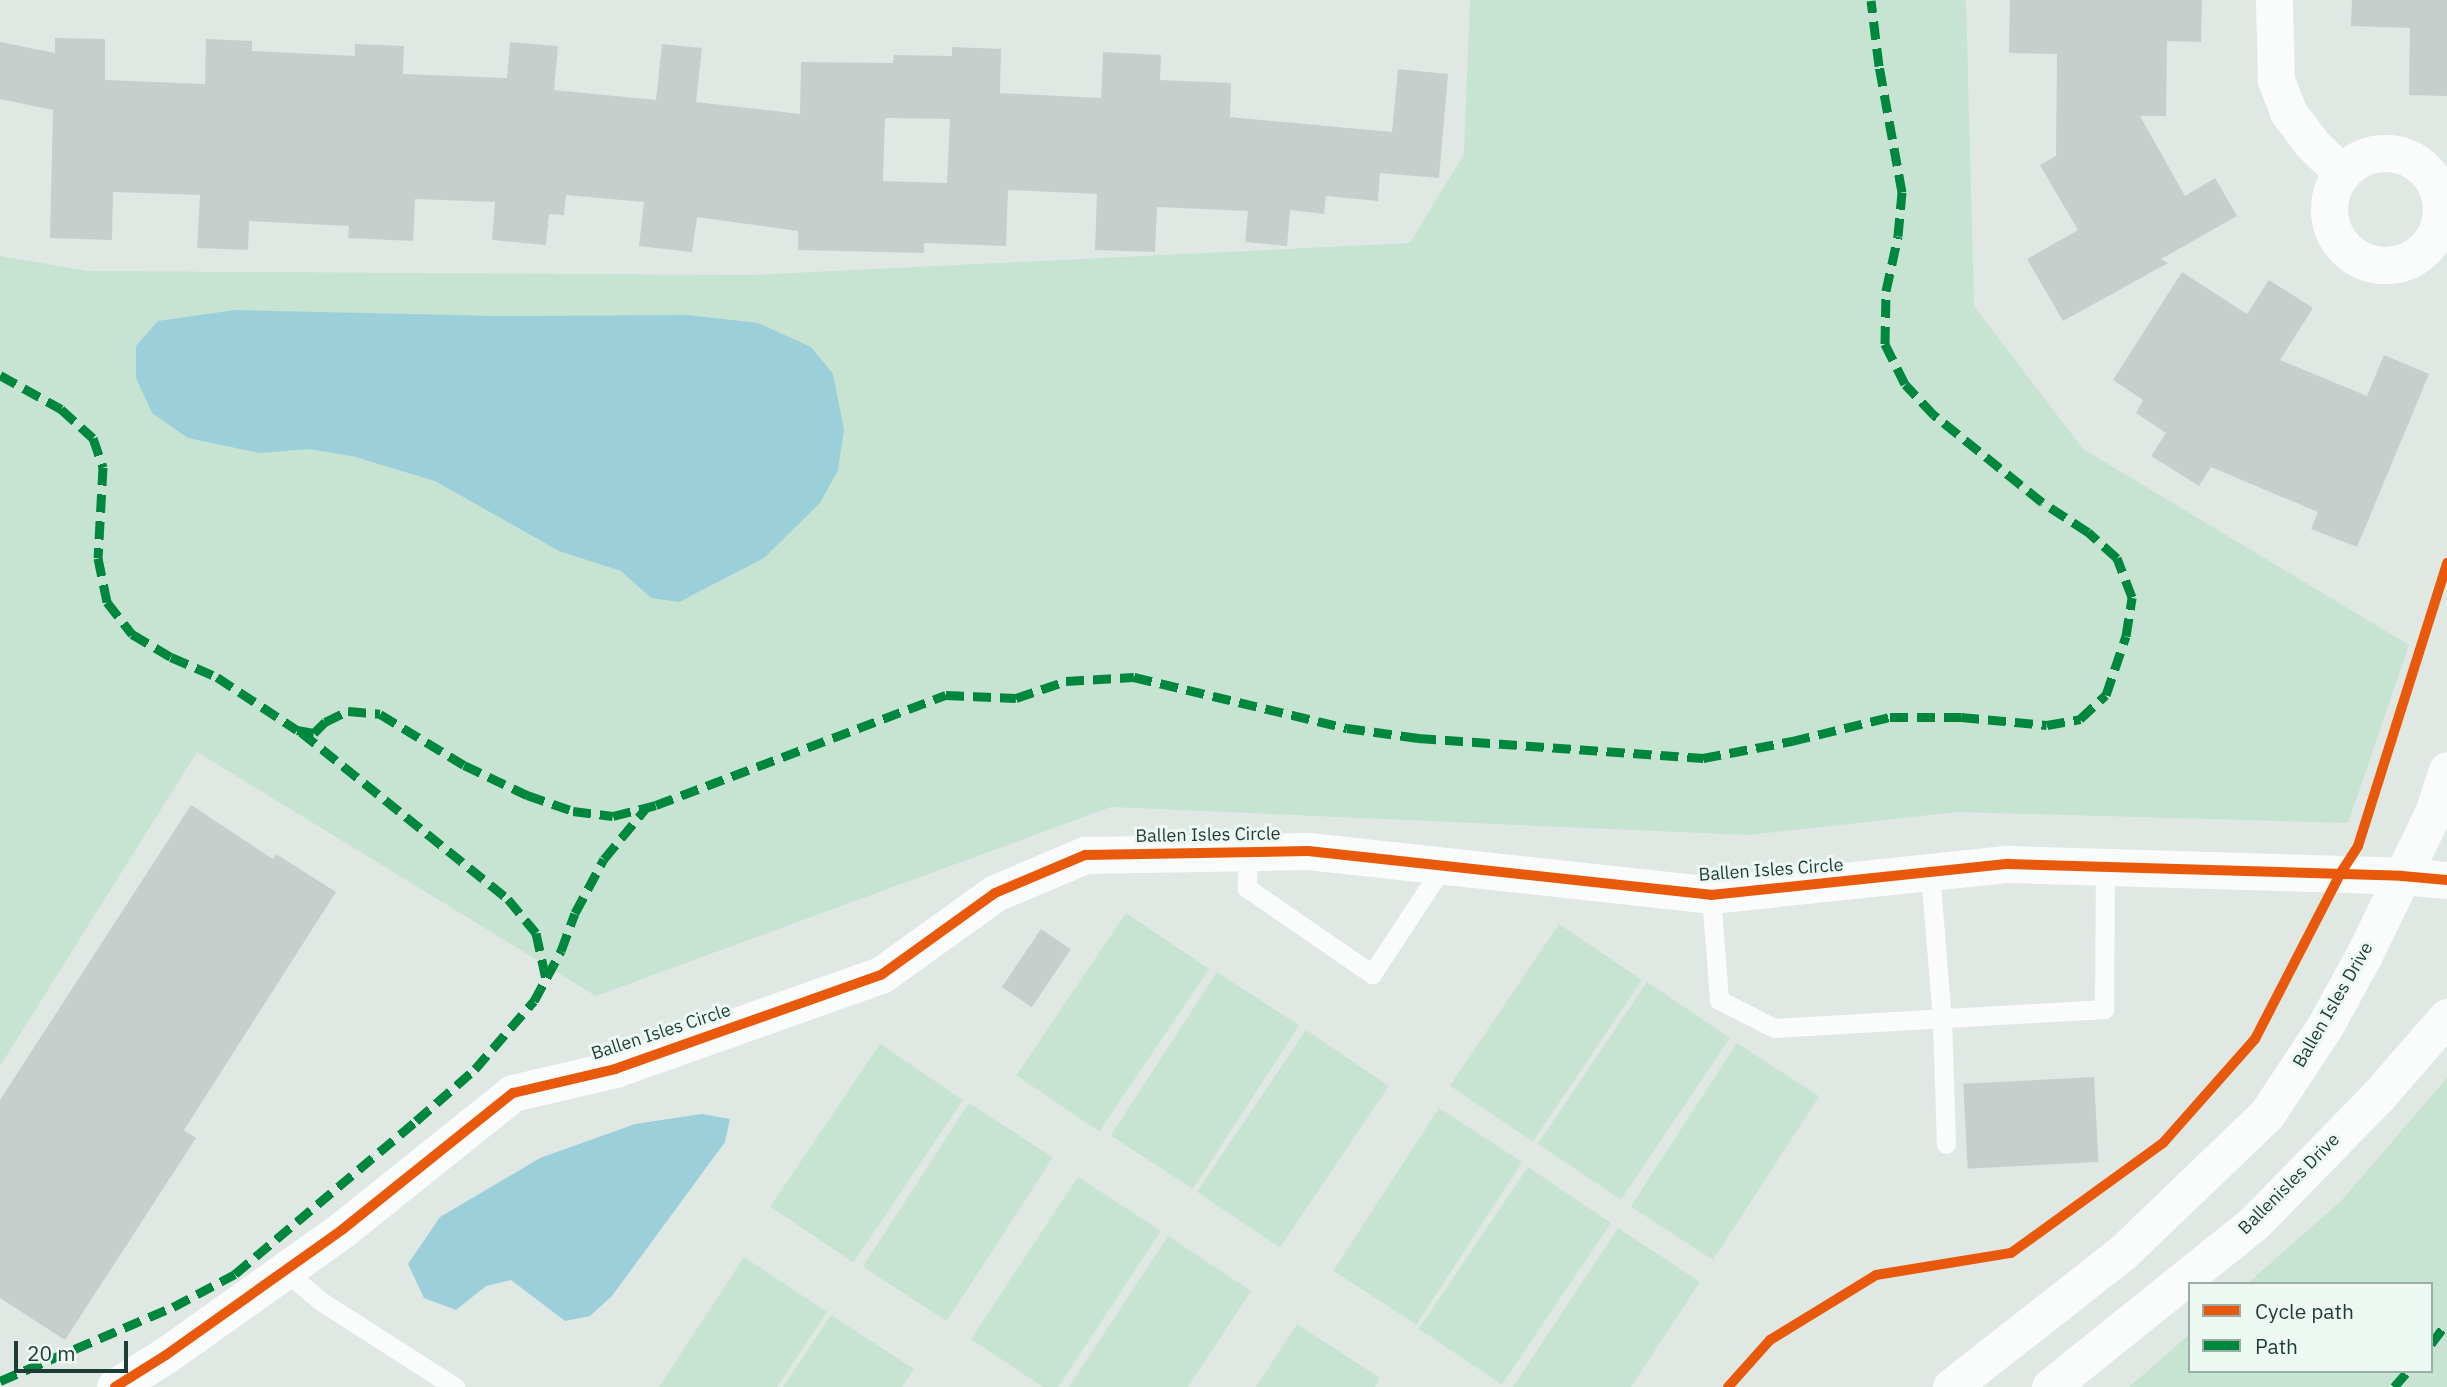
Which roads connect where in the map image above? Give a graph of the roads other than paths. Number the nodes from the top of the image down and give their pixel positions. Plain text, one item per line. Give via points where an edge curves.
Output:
1 (2274, 0) edge
2 (2342, 173) dead end
3 (2447, 770) edge
4 (1248, 852) junction
5 (1443, 866) junction
6 (2105, 869) junction
7 (1930, 873) junction
8 (2402, 876) junction
9 (2447, 880) edge
10 (1711, 895) junction
11 (2447, 1017) edge
12 (1942, 1019) junction
13 (1945, 1144) dead end
14 (285, 1271) junction
15 (115, 1387) edge
16 (455, 1387) edge
17 (1951, 1387) edge
18 (2050, 1387) edge

1 - 2 street via 2276,80 2288,112
3 - 8 street, Ballen Isles Drive via 2433,813
4 - 5 street, Ballen Isles Circle via 1308,851
4 - 5 lane via 1247,888 1372,974
4 - 14 street, Ballen Isles Circle via 1085,855 995,893 881,975 615,1069 513,1093
5 - 10 street, Ballen Isles Circle
6 - 7 street, Ballen Isles Circle via 2008,864
6 - 8 street, Ballen Isles Circle
6 - 12 lane via 2104,1009
7 - 10 street, Ballen Isles Circle
7 - 12 lane
8 - 9 street, Ballen Isles Circle
8 - 17 street, Ballen Isles Drive via 2325,1026 2267,1114 2122,1252
10 - 12 lane via 1719,1000 1774,1028
11 - 18 street, Ballenisles Drive via 2378,1096 2254,1223
12 - 13 lane
14 - 15 street, Ballen Isles Circle
14 - 16 lane via 322,1302

